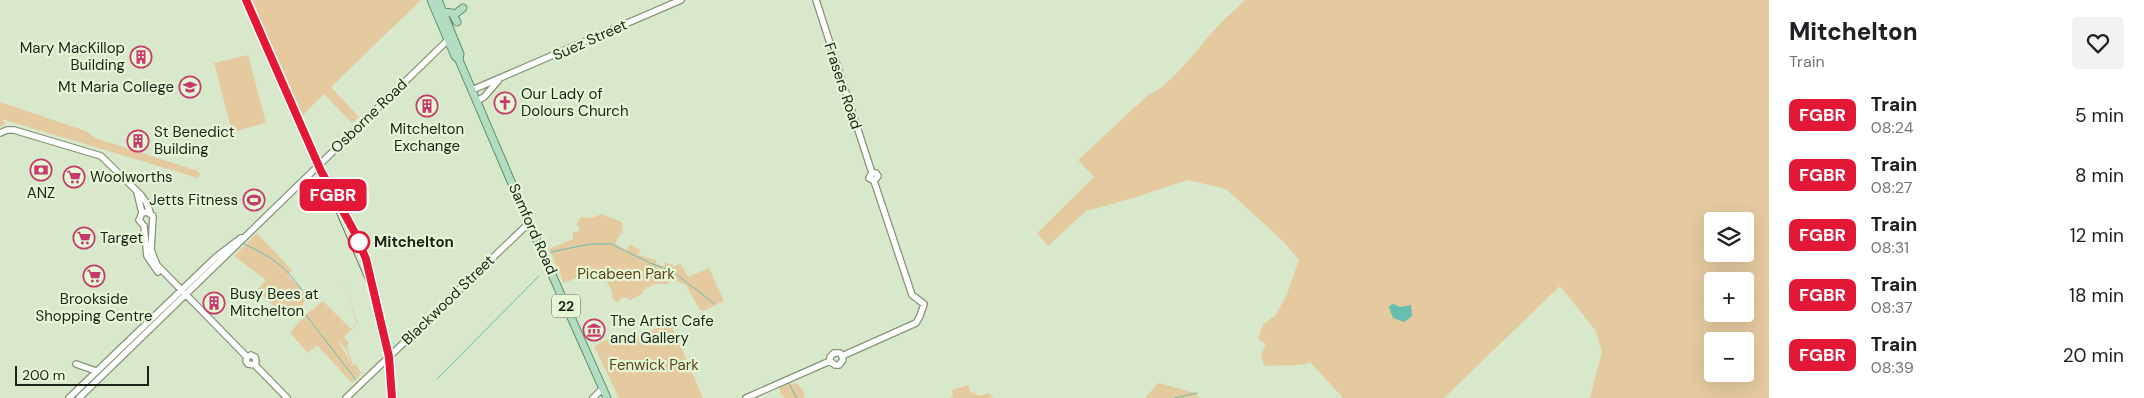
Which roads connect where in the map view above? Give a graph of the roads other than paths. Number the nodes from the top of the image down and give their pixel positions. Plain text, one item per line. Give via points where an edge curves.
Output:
1 (431, 0) edge
2 (438, 0) edge
3 (681, 0) edge
4 (816, 0) edge
5 (463, 8) dead end
6 (443, 12) junction
7 (454, 15) junction
8 (457, 22) dead end
9 (450, 38) junction
10 (499, 79) junction
11 (472, 90) junction
12 (477, 101) junction
13 (0, 133) edge
14 (137, 192) junction
15 (150, 212) junction
16 (142, 213) junction
17 (529, 223) junction
18 (148, 225) junction
19 (243, 238) junction
20 (180, 291) junction
21 (186, 295) junction
22 (76, 364) dead end
23 (96, 371) junction
24 (603, 388) junction
25 (69, 398) edge
26 (79, 398) edge
27 (287, 398) edge
28 (346, 398) edge
29 (593, 398) edge
30 (607, 398) edge
31 (746, 398) edge

1 - 9 main road, Samford Road / 22
2 - 6 main road, Samford Road / 22
3 - 10 street, Suez Street
4 - 31 street, Frasers Road via 872,173 878,176 874,181 912,295 924,304 916,323 842,356 839,364 830,361
5 - 7 main road
6 - 7 main road
6 - 9 main road, Samford Road / 22
7 - 8 main road
9 - 11 main road, Samford Road / 22 via 460,54 459,60
9 - 19 street, Osborne Road
10 - 11 street, Suez Street
10 - 12 street, Suez Street
11 - 12 main road, Samford Road / 22
12 - 17 main road, Samford Road / 22
13 - 14 street via 14,130 101,156
14 - 15 street
14 - 16 street
15 - 16 street
15 - 18 street via 153,218
16 - 18 street via 139,220
17 - 24 main road, Samford Road / 22
17 - 28 street, Blackwood Street
18 - 20 street via 152,255
19 - 20 street, Osborne Road via 216,256
19 - 21 street, Osborne Road
20 - 21 street
20 - 23 street, Osborne Road
21 - 26 street, Osborne Road
21 - 27 street via 247,357 255,357 254,365
22 - 23 street
23 - 25 street, Osborne Road
24 - 29 street
24 - 30 main road, Samford Road / 22

